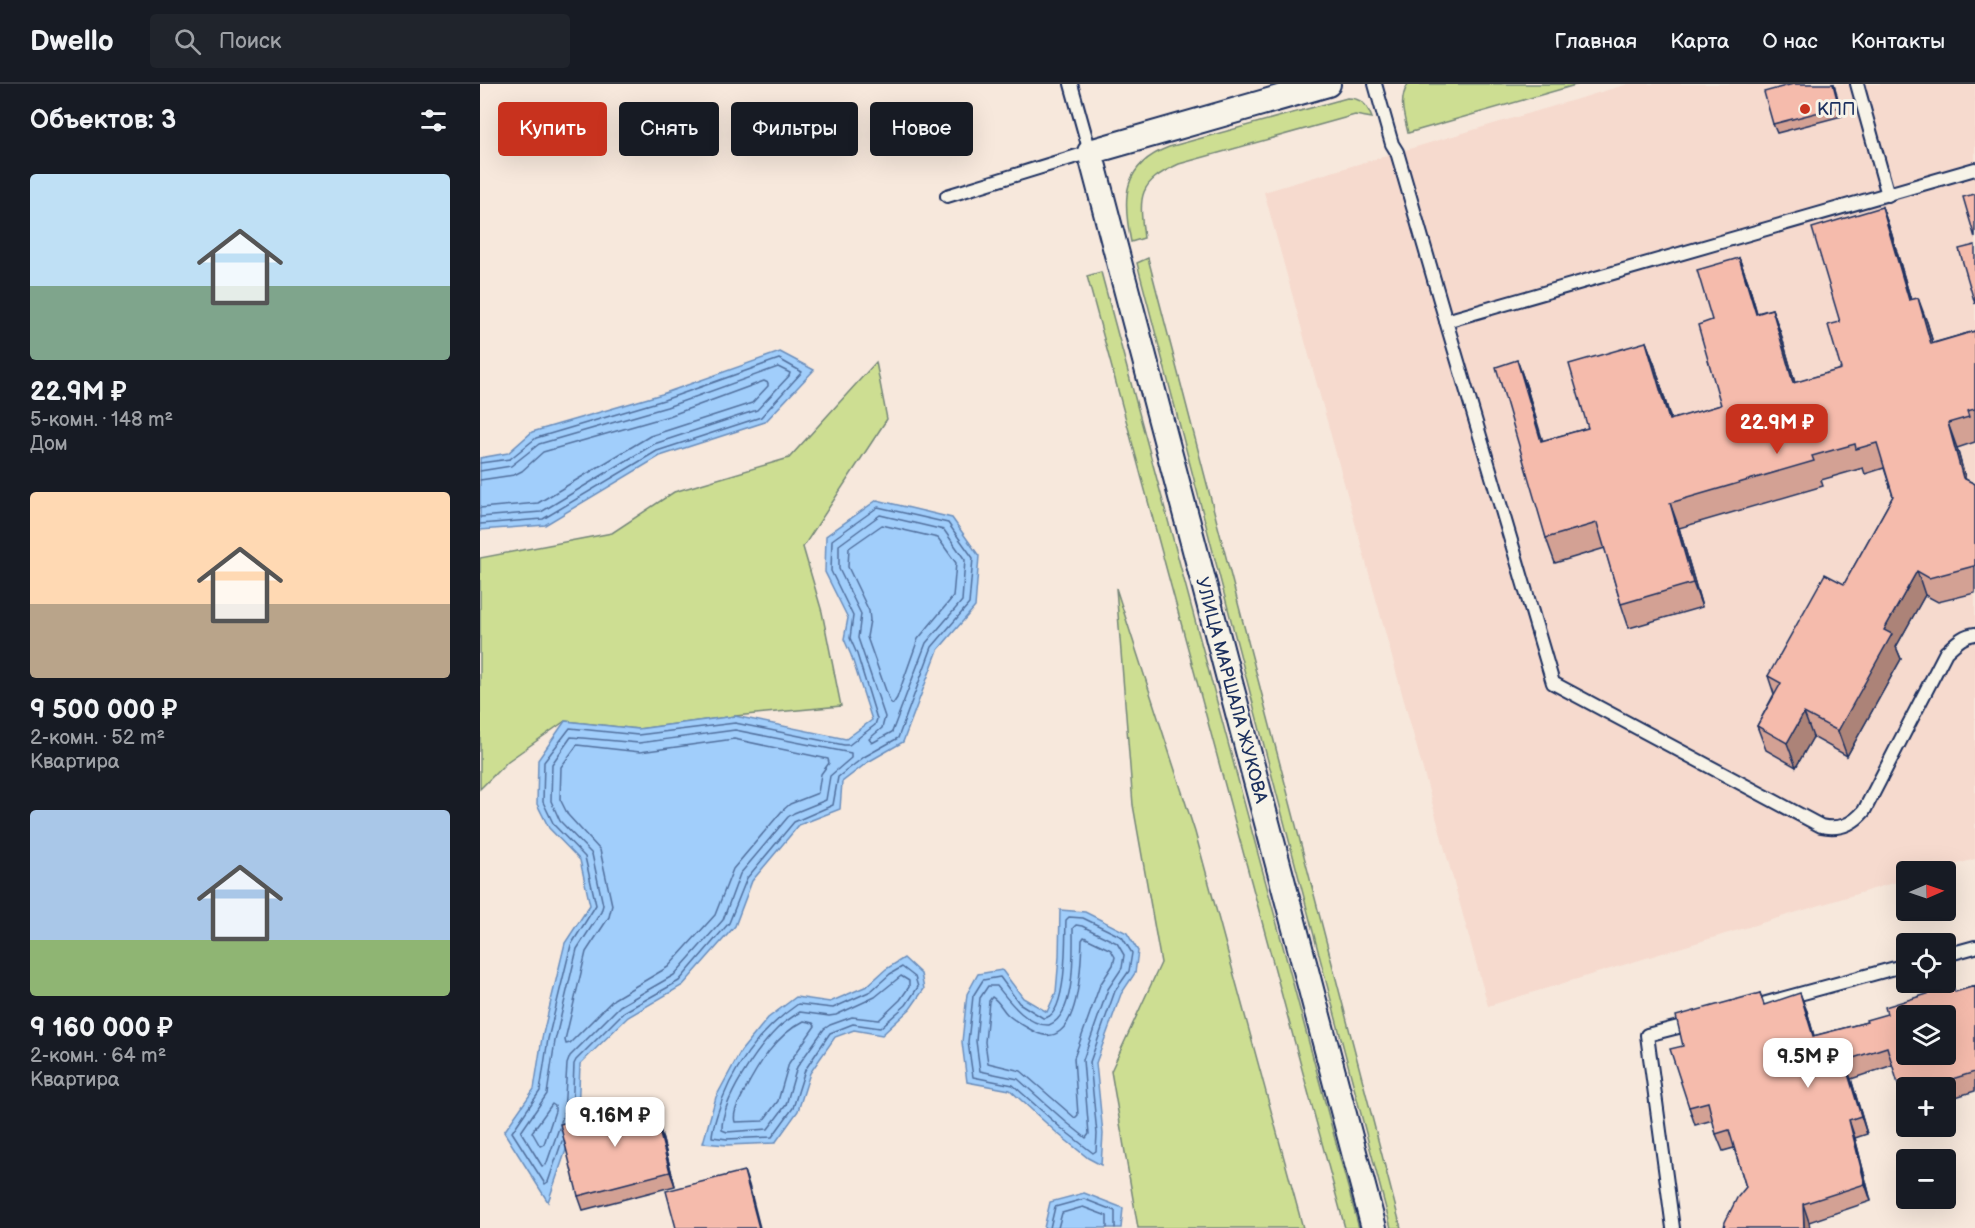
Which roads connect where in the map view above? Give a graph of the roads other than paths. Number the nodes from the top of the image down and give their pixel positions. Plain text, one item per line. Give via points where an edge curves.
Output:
1 (1071, 84) edge
2 (1328, 84) edge
3 (1375, 84) edge
4 (1857, 84) edge
5 (1090, 152) junction
6 (1975, 169) edge
7 (1888, 195) junction
8 (947, 196) dead end
9 (1446, 321) junction
10 (1975, 634) edge
11 (1975, 947) edge
12 (1956, 952) edge
13 (1896, 968) edge
14 (1737, 1011) edge
15 (1703, 1020) edge
16 (1374, 1228) edge
17 (1673, 1228) edge

1 - 5 lane
2 - 5 street
3 - 9 lane
4 - 7 lane
5 - 8 lane
5 - 16 street, УЛИЦА МАРШАЛА ЖУКОВА
6 - 7 lane
7 - 9 lane
9 - 10 lane via 1553,683 1821,826 1832,828 1856,820 1864,811 1946,652 1958,641
11 - 12 lane
13 - 14 lane
15 - 17 lane via 1647,1035

